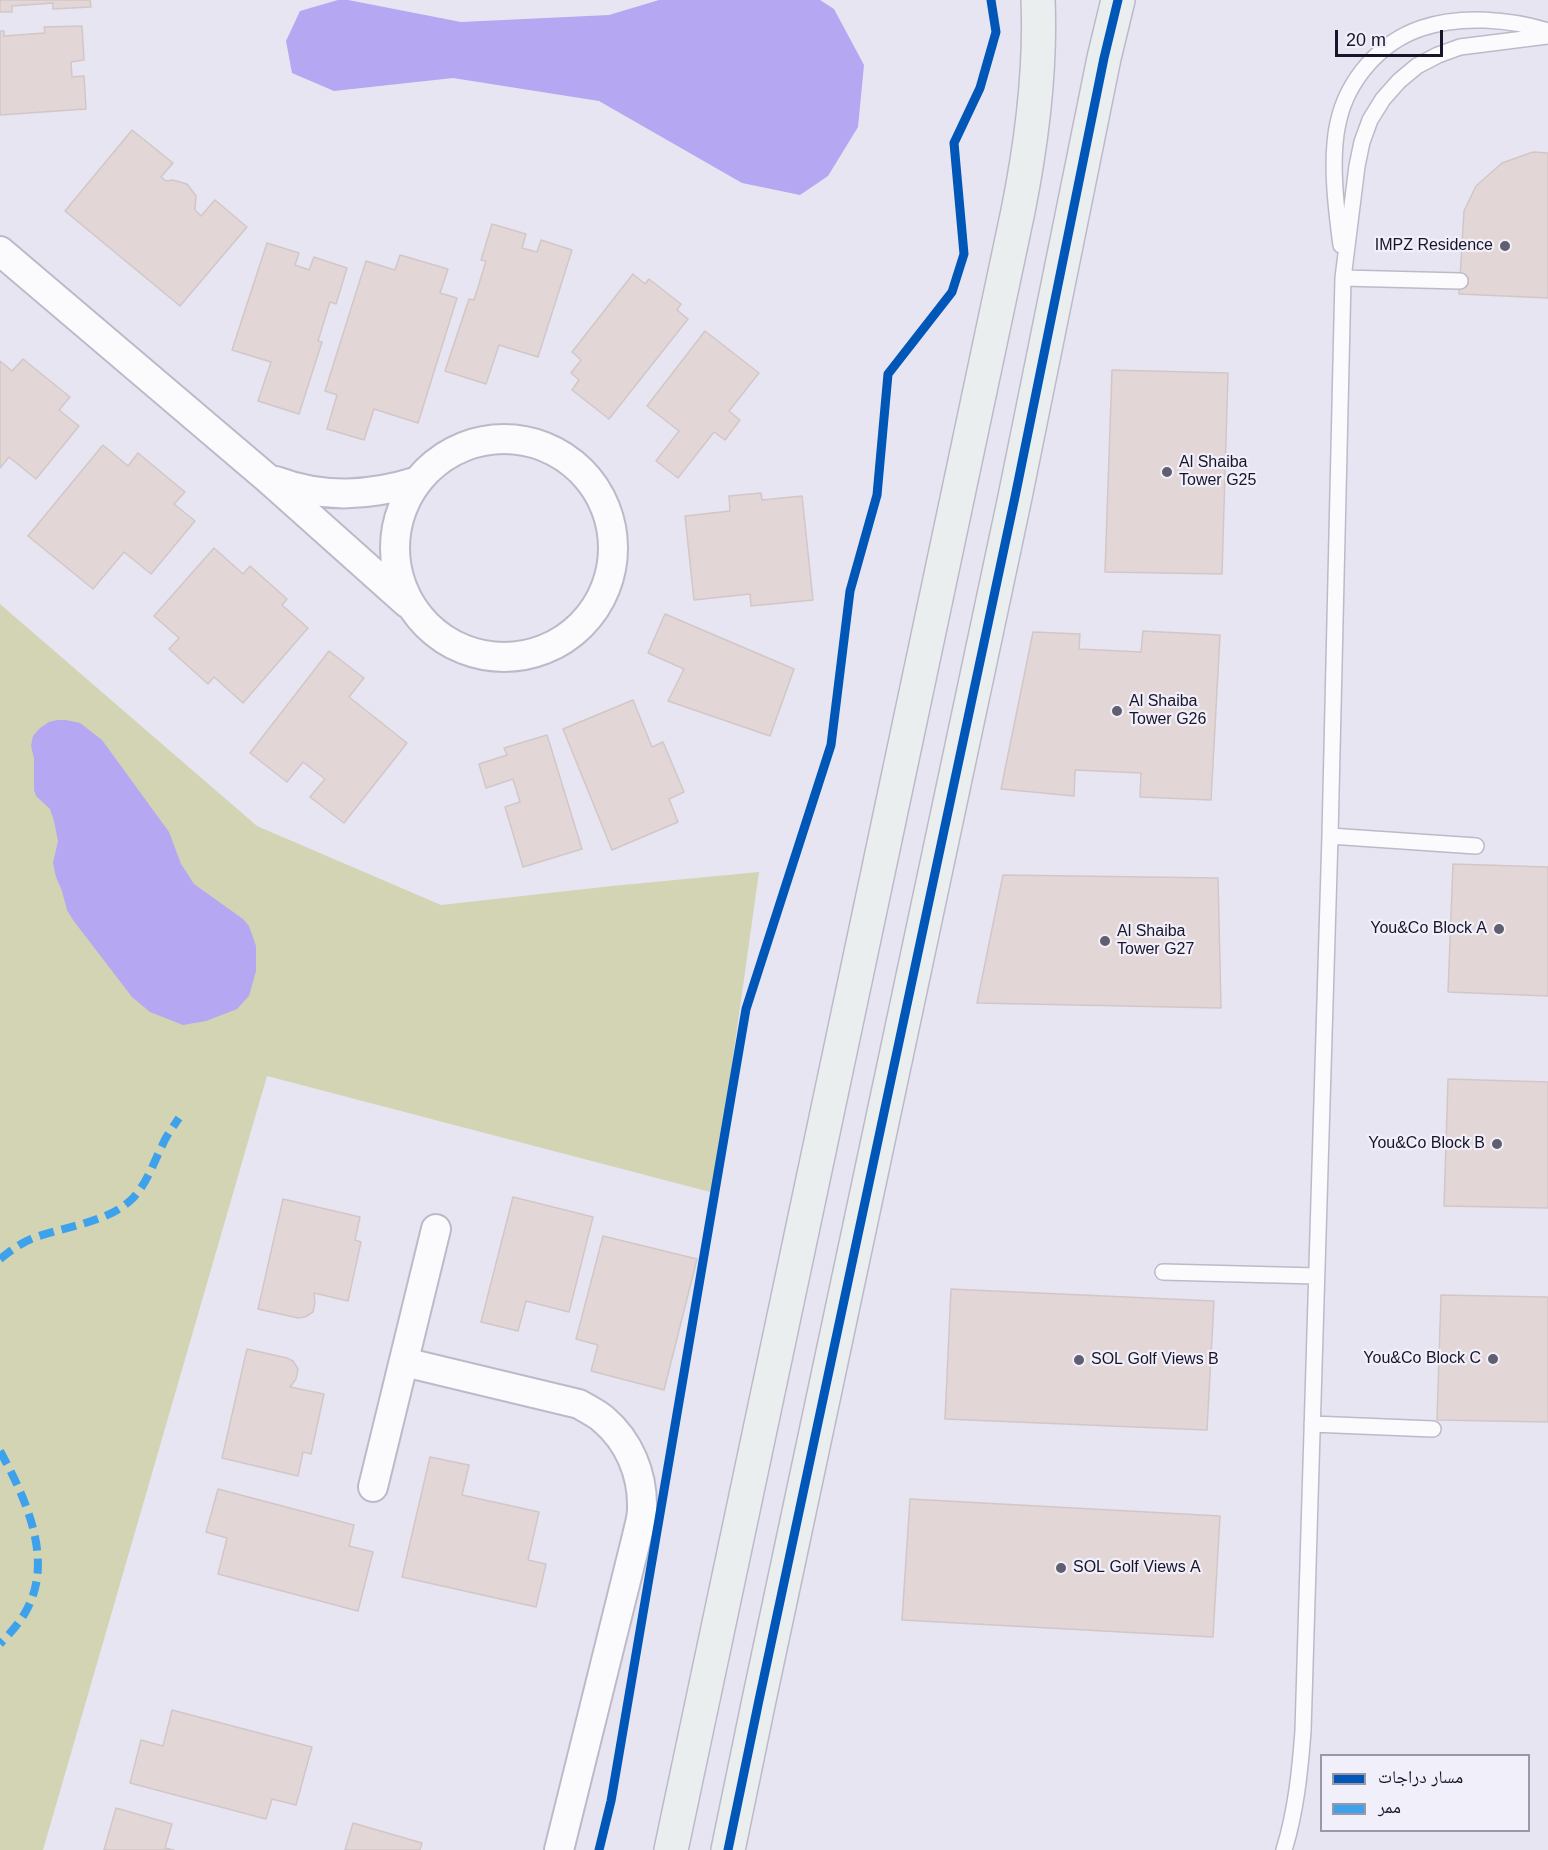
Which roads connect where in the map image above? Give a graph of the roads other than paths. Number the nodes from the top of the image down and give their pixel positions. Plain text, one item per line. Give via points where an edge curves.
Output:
1 (1038, 0) edge
2 (1118, 0) edge
3 (1548, 30) edge
4 (1548, 36) edge
5 (0, 251) edge
6 (1343, 272) junction
7 (1460, 281) dead end
8 (267, 478) junction
9 (418, 481) junction
10 (410, 606) junction
11 (1330, 836) junction
12 (1476, 846) dead end
13 (436, 1229) dead end
14 (1163, 1272) dead end
15 (1316, 1276) junction
16 (404, 1362) junction
17 (1312, 1424) junction
18 (1433, 1429) dead end
19 (373, 1487) dead end
20 (559, 1850) edge
21 (671, 1850) edge
22 (728, 1850) edge
23 (1284, 1850) edge

1 - 21 street via 1038,65 1028,163
2 - 22 street
3 - 6 lane via 1493,21 1442,23 1401,37 1367,65 1344,102 1335,144 1335,206
4 - 6 lane via 1460,47 1417,66 1399,81 1370,120 1362,142
5 - 8 street
6 - 7 lane
6 - 11 lane
8 - 9 street via 317,493 342,495
8 - 10 street
9 - 10 street via 404,504 396,529 399,582
9 - 10 street via 439,460 464,446 493,439 522,440 550,448 575,464 595,485 608,511 614,540 612,569 603,597 586,621 564,641 537,653 509,658 479,656 452,646 428,628
11 - 12 lane
11 - 15 lane
13 - 16 street
14 - 15 lane
15 - 17 lane
16 - 19 street
16 - 20 street via 579,1404 602,1418 620,1436 641,1484 641,1519
17 - 18 lane
17 - 23 lane via 1303,1731 1299,1783

